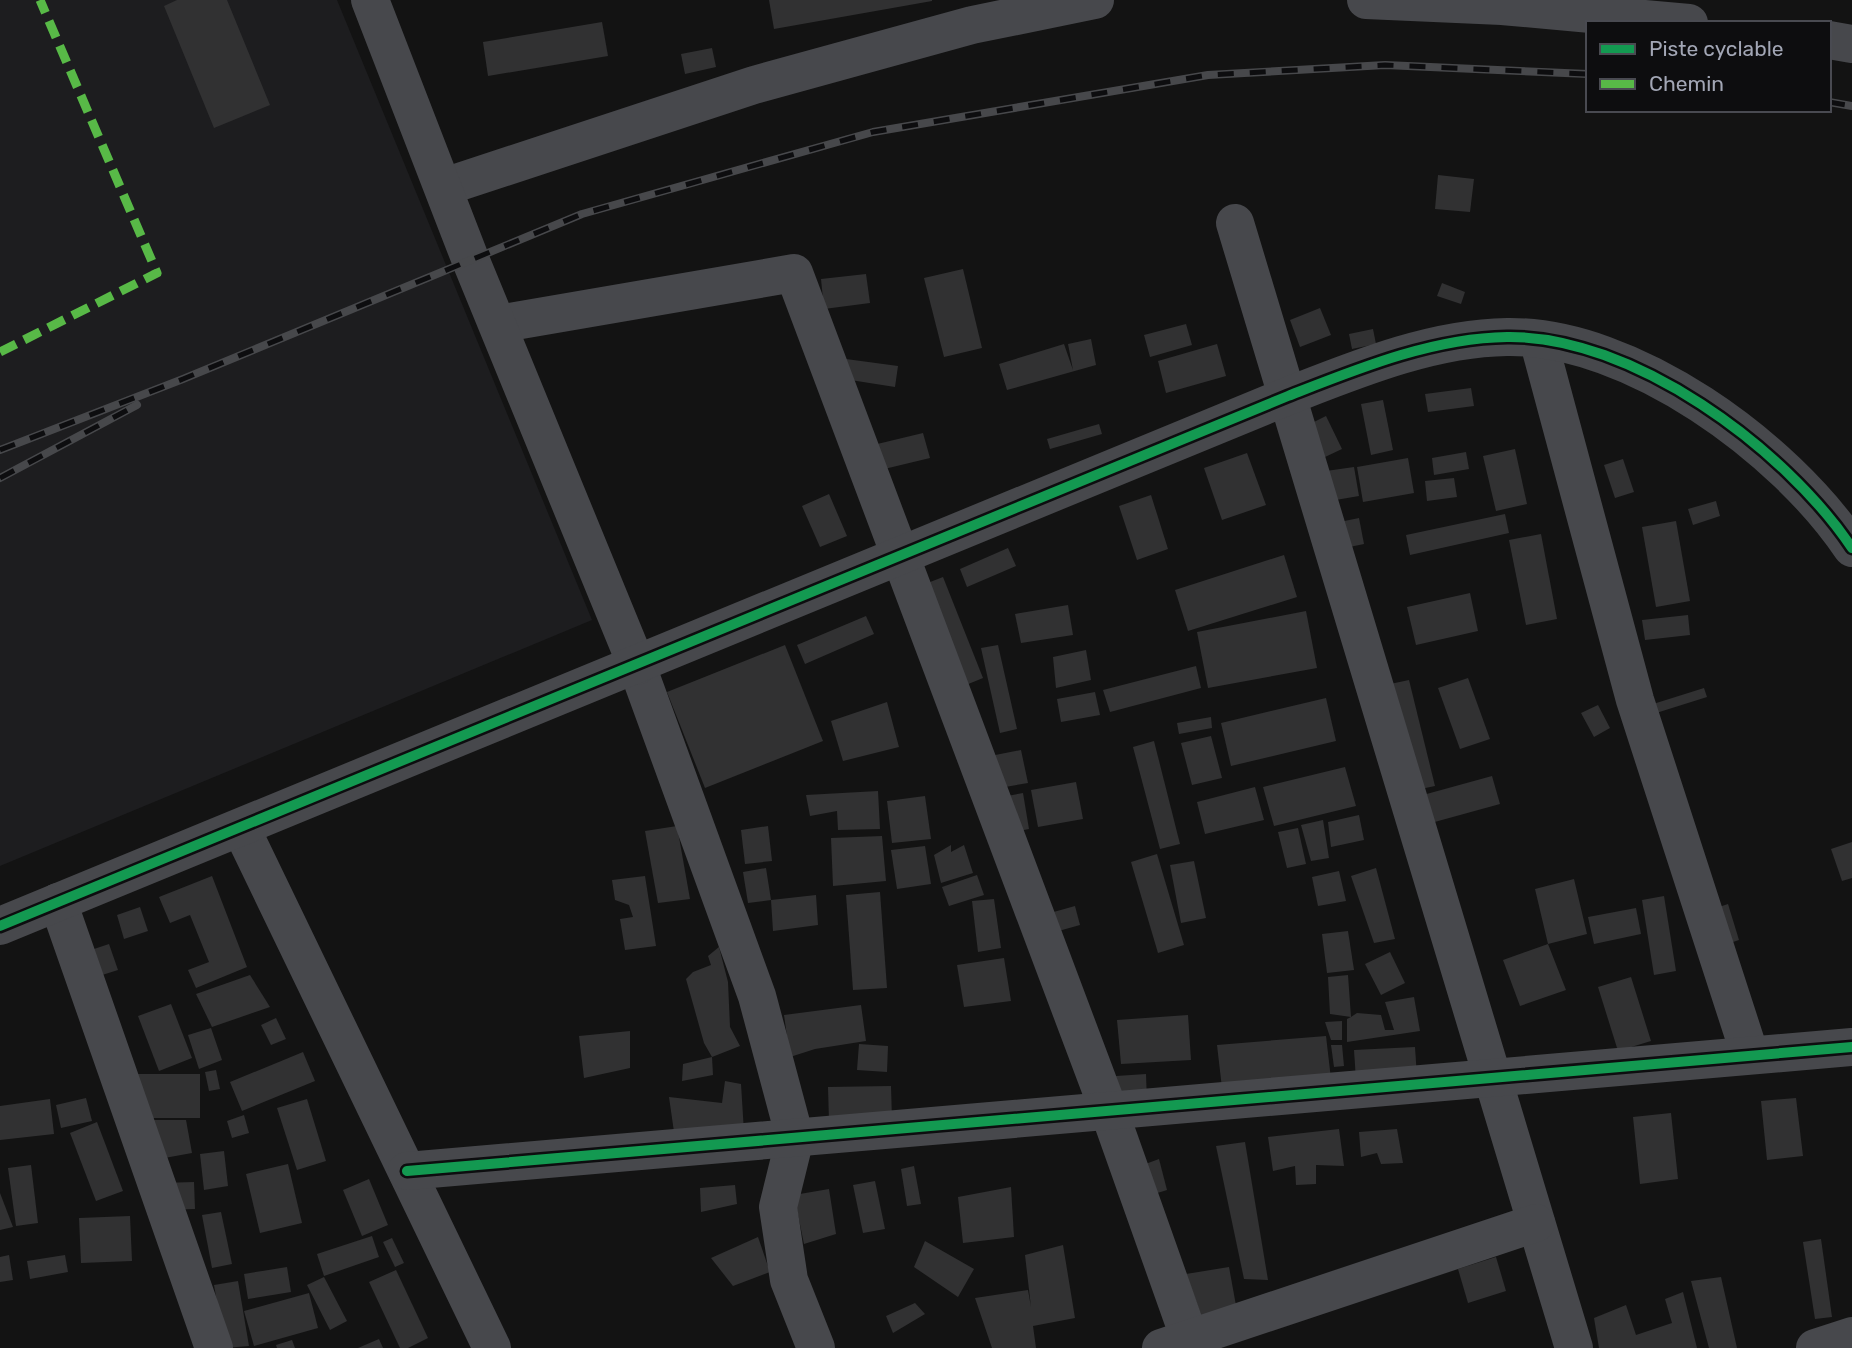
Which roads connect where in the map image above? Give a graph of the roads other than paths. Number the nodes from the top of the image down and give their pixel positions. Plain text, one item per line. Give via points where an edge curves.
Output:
1 (370, 0) edge
2 (1096, 0) edge
3 (1366, 0) edge
4 (1502, 3) edge
5 (1670, 21) edge
6 (1831, 40) edge
7 (1852, 44) edge
8 (444, 187) junction
9 (1236, 223) dead end
10 (498, 324) junction
11 (1538, 339) junction
12 (1288, 396) junction
13 (1852, 548) edge
14 (899, 555) junction
15 (637, 666) junction
16 (241, 828) junction
17 (58, 902) junction
18 (0, 926) edge
19 (1852, 1047) edge
20 (1750, 1055) junction
21 (1492, 1077) junction
22 (1109, 1111) junction
23 (795, 1138) junction
24 (407, 1171) junction
25 (1536, 1223) junction
26 (1852, 1336) edge
27 (1181, 1345) edge
28 (214, 1348) edge
29 (492, 1348) edge
30 (816, 1348) edge
31 (1574, 1348) edge
32 (1815, 1348) edge

1 - 8 street
2 - 8 street via 972,25 792,74
3 - 4 street
4 - 5 street
6 - 7 street
8 - 10 street
9 - 12 street
10 - 14 street via 794,273
10 - 15 street
11 - 12 street via 1506,337 1445,345 1354,370
11 - 13 street via 1625,362 1728,423 1790,473
11 - 20 street via 1636,700
12 - 14 street
12 - 21 street
14 - 15 street
14 - 22 street
15 - 16 street
15 - 23 street via 757,996
16 - 17 street
16 - 24 street
17 - 18 street
17 - 28 street
19 - 20 street
20 - 21 street
21 - 22 street
21 - 25 street
22 - 23 street
22 - 27 street
23 - 24 street
23 - 30 street via 778,1206 789,1280
24 - 29 street
25 - 27 street
25 - 31 street
26 - 32 street

